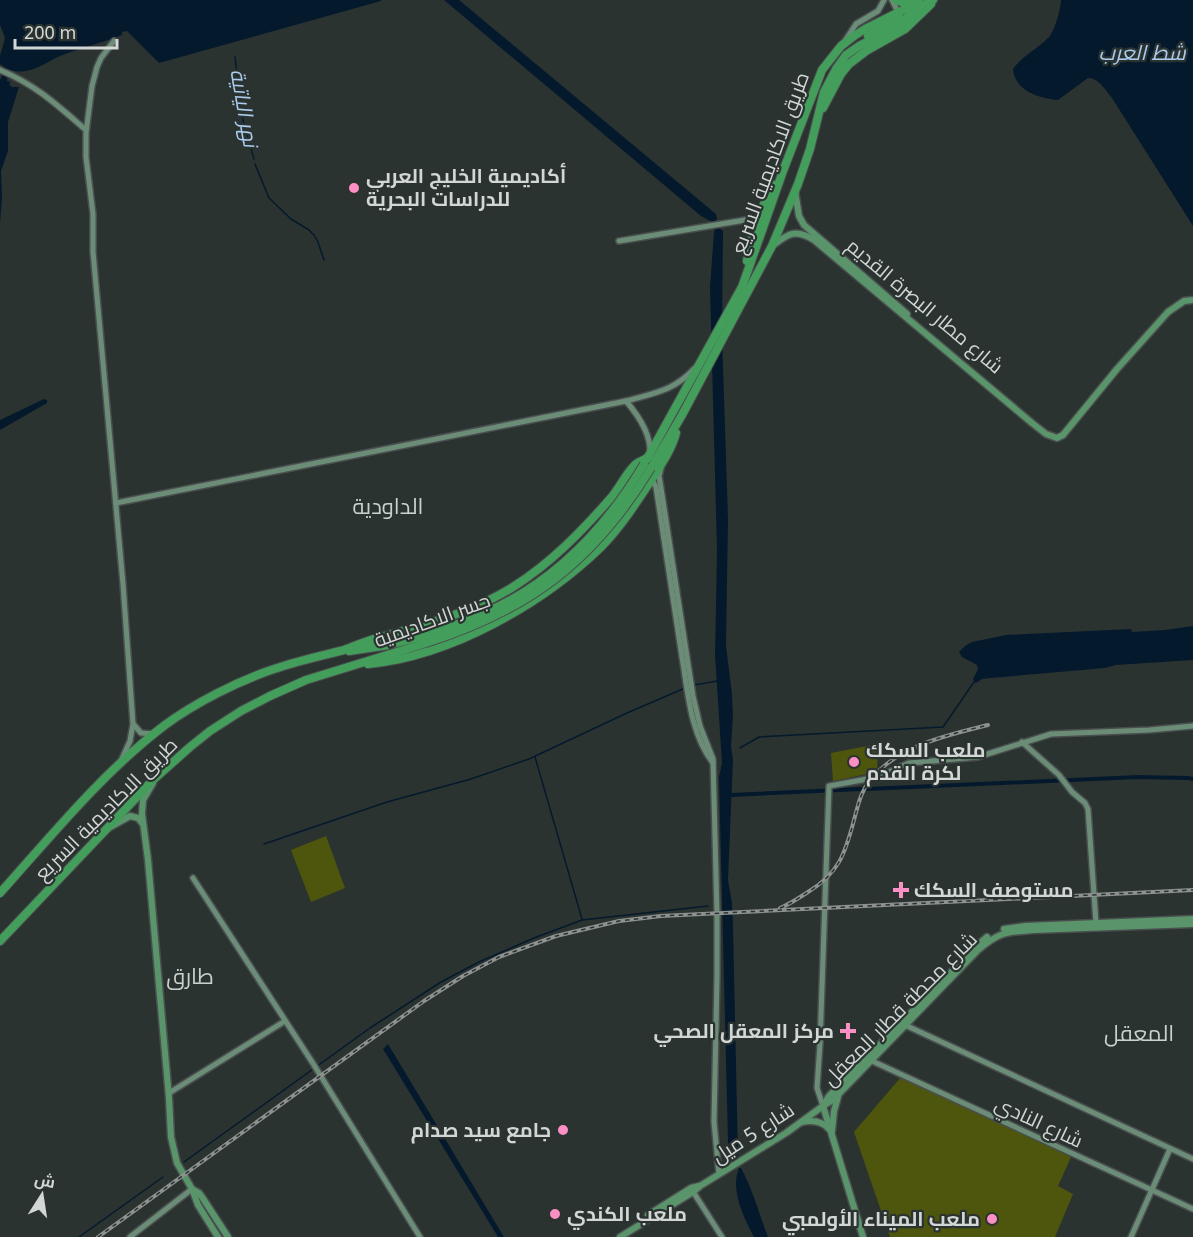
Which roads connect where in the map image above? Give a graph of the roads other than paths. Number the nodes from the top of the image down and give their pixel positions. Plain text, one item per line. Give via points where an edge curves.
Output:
1 (884, 0) edge
2 (894, 0) edge
3 (922, 0) edge
4 (933, 0) edge
5 (898, 12) junction
6 (114, 41) dead end
7 (841, 46) junction
8 (859, 46) junction
9 (0, 70) edge
10 (819, 113) junction
11 (86, 130) junction
12 (799, 131) junction
13 (813, 136) junction
14 (782, 174) junction
15 (795, 191) junction
16 (757, 218) junction
17 (759, 240) junction
18 (619, 241) dead end
19 (772, 246) junction
20 (738, 294) junction
21 (1193, 300) edge
22 (708, 354) junction
23 (626, 401) junction
24 (682, 414) junction
25 (1054, 437) junction
26 (650, 456) junction
27 (666, 456) junction
28 (648, 466) junction
29 (649, 484) junction
30 (116, 503) junction
31 (576, 537) junction
32 (590, 557) junction
33 (513, 586) junction
34 (526, 606) junction
35 (425, 640) junction
36 (330, 653) junction
37 (343, 668) junction
38 (133, 724) junction
39 (1193, 726) edge
40 (155, 734) junction
41 (1022, 742) junction
42 (712, 763) junction
43 (117, 766) junction
44 (154, 779) junction
45 (144, 826) junction
46 (109, 827) junction
47 (193, 878) dead end
48 (0, 893) edge
49 (1193, 921) edge
50 (1096, 923) junction
51 (0, 941) edge
52 (285, 1021) junction
53 (905, 1025) junction
54 (872, 1061) junction
55 (169, 1093) junction
56 (840, 1093) junction
57 (823, 1106) junction
58 (802, 1122) junction
59 (830, 1131) junction
60 (832, 1138) junction
61 (1170, 1149) junction
62 (1193, 1159) edge
63 (719, 1174) junction
64 (192, 1189) junction
65 (692, 1190) junction
66 (1152, 1190) junction
67 (1193, 1209) edge
68 (130, 1237) edge
69 (218, 1237) edge
70 (228, 1237) edge
71 (420, 1237) edge
72 (613, 1237) edge
73 (620, 1237) edge
74 (722, 1237) edge
75 (862, 1237) edge
76 (1131, 1237) edge

1 - 7 street via 876,13 856,24
2 - 3 highway
2 - 5 street
3 - 5 highway, طريق الاكاديمية السريع
4 - 8 highway, طريق الاكاديمية السريع via 915,9 899,25
4 - 10 highway via 903,31 849,64
5 - 7 highway, طريق الاكاديمية السريع via 865,28
5 - 8 highway via 897,20 869,35
6 - 11 street via 97,67
7 - 12 highway, طريق الاكاديمية السريع via 819,76
8 - 10 highway, طريق الاكاديمية السريع via 836,69
9 - 11 street via 36,88
10 - 13 highway, طريق الاكاديمية السريع
11 - 30 street
12 - 13 highway
12 - 14 highway, طريق الاكاديمية السريع
13 - 15 highway, طريق الاكاديمية السريع
14 - 16 highway
14 - 17 highway, طريق الاكاديمية السريع
15 - 19 highway, طريق الاكاديمية السريع
15 - 25 main road, شارع مطار البصرة القديم via 799,216 809,229
16 - 18 street
16 - 20 highway
17 - 19 highway
17 - 20 highway, طريق الاكاديمية السريع
19 - 22 highway, طريق الاكاديمية السريع via 730,325
19 - 25 main road, شارع مطار البصرة القديم via 793,233 813,240 1039,429
20 - 22 highway, طريق الاكاديمية السريع
21 - 25 main road via 1168,312 1063,435
22 - 23 street via 672,388
22 - 24 highway
22 - 26 highway
23 - 26 street via 644,429
23 - 30 street
24 - 27 highway
24 - 28 highway
26 - 28 highway
26 - 31 highway via 632,468
27 - 29 highway
27 - 42 street via 659,476 674,577 698,718
28 - 35 highway, جسر الاكاديمية, bridge via 584,546 548,576 490,611
29 - 32 highway via 611,536
29 - 42 street via 654,483 657,491 693,719
30 - 38 street
31 - 32 highway via 578,550
31 - 33 highway
32 - 34 highway
33 - 34 highway
33 - 36 highway via 431,624
34 - 37 highway via 440,647 406,658
35 - 36 highway, جسر الاكاديمية
35 - 37 highway, جسر الاكاديمية
36 - 40 highway, طريق الاكاديمية السريع via 239,683
37 - 44 highway, طريق الاكاديمية السريع via 288,688 242,711 210,731
38 - 40 street via 141,733
38 - 43 street via 130,741
39 - 41 street via 1051,734
40 - 43 highway, طريق الاكاديمية السريع
41 - 50 street via 1085,803 1089,812
41 - 57 street via 978,757 909,763 878,777 829,786 817,1088
42 - 63 street via 717,914 714,1122
43 - 48 highway, طريق الاكاديمية السريع
44 - 45 main road via 142,804
44 - 46 highway, طريق الاكاديمية السريع
45 - 46 main road via 138,818 130,816
45 - 55 main road
46 - 51 highway, طريق الاكاديمية السريع
47 - 52 street
49 - 50 main road, شارع محطة قطار المعقل
49 - 53 main road, شارع محطة قطار المعقل via 1002,933 987,942
50 - 57 main road, شارع محطة قطار المعقل via 1013,927 989,936
52 - 55 street
52 - 71 street
53 - 54 main road, شارع محطة قطار المعقل
53 - 61 street
54 - 56 main road, شارع محطة قطار المعقل
54 - 66 street, شارع النادي
55 - 64 main road via 171,1137 180,1169
56 - 57 main road, شارع محطة قطار المعقل
56 - 60 main road
57 - 58 main road, شارع 5 ميل
57 - 59 main road
58 - 59 main road via 818,1122
58 - 63 main road, شارع 5 ميل
59 - 60 main road
60 - 75 main road
61 - 62 street
61 - 66 street
63 - 65 main road, شارع 5 ميل
64 - 68 street
64 - 69 main road
64 - 70 main road via 202,1197
65 - 72 main road, شارع 5 ميل
65 - 73 main road, شارع 5 ميل
65 - 74 street
66 - 67 street, شارع النادي
66 - 76 street

